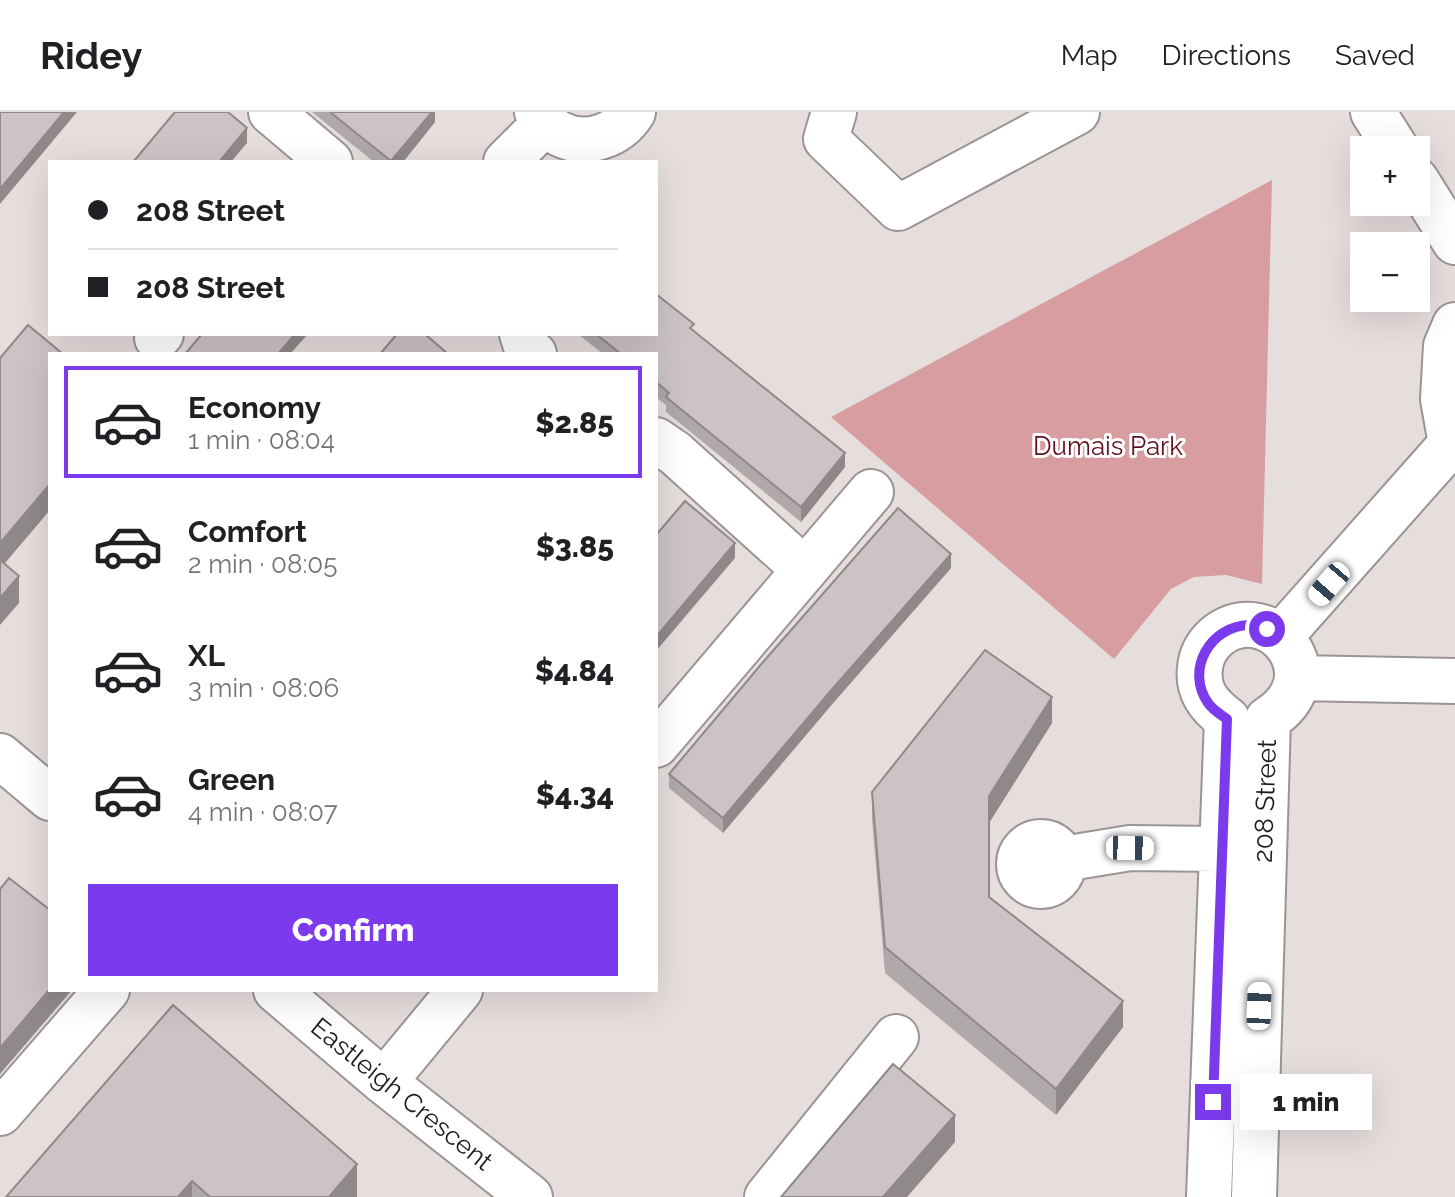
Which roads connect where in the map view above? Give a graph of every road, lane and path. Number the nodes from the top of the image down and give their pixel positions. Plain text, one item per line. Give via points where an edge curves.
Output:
1 (271, 112) edge
2 (633, 112) edge
3 (834, 112) edge
4 (1077, 112) edge
5 (1373, 112) edge
6 (541, 118) edge
7 (1388, 136) edge
8 (324, 160) edge
9 (508, 160) edge
10 (1430, 202) edge
11 (1455, 242) edge
12 (1455, 325) edge
13 (658, 441) edge
14 (1453, 444) edge
15 (871, 492) dead end
16 (805, 570) junction
17 (1280, 637) junction
18 (1297, 678) junction
19 (1455, 681) edge
20 (658, 743) edge
21 (0, 756) edge
22 (48, 796) edge
23 (1222, 849) junction
24 (1063, 859) dead end
25 (105, 992) edge
26 (278, 992) edge
27 (458, 992) edge
28 (896, 1037) dead end
29 (384, 1082) junction
30 (0, 1113) edge
31 (530, 1197) edge
32 (767, 1197) edge
33 (1209, 1197) edge
34 (1254, 1197) edge

1 - 8 street
2 - 6 street via 614,132 597,139 560,134
3 - 4 street via 826,139 898,208
5 - 7 street
6 - 9 street
10 - 11 street
12 - 14 street via 1446,346 1443,399
13 - 16 street
14 - 17 street
15 - 16 street
16 - 20 street
17 - 18 street via 1294,657
17 - 23 street, 208 Street via 1267,629 1239,626 1214,638 1201,660 1203,694 1227,719
18 - 19 street
18 - 34 street, 208 Street via 1287,704 1268,719
21 - 22 street
23 - 24 street via 1130,848
23 - 33 street, 208 Street
25 - 30 street
26 - 29 street, Eastleigh Crescent
27 - 29 street
28 - 32 street
29 - 31 street, Eastleigh Crescent

